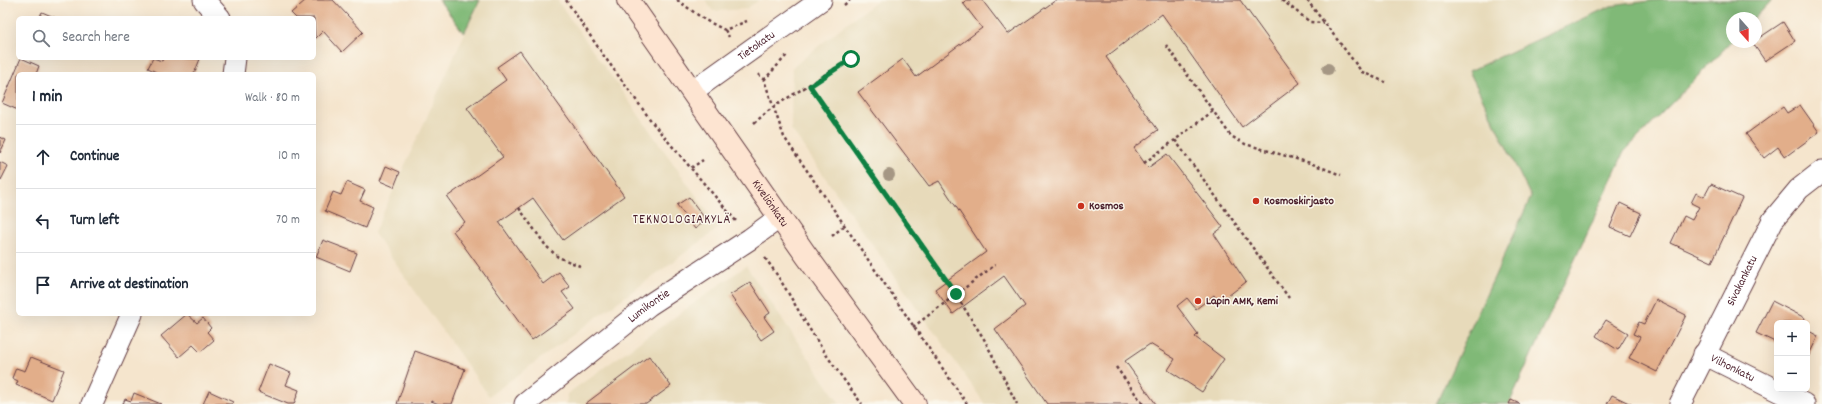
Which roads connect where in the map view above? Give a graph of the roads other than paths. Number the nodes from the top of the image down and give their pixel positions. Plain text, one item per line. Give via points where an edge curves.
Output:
1 (204, 0) edge
2 (628, 0) edge
3 (821, 0) edge
4 (218, 16) edge
5 (235, 60) edge
6 (233, 72) edge
7 (693, 91) junction
8 (1822, 171) edge
9 (780, 217) junction
10 (131, 316) edge
11 (1704, 354) junction
12 (92, 404) edge
13 (526, 404) edge
14 (915, 404) edge
15 (1680, 404) edge
16 (1804, 404) edge

1 - 4 street
2 - 7 main road, Kiveliönkatu
3 - 7 street, Tietokatu
5 - 6 street
7 - 9 main road, Kiveliönkatu
8 - 11 street, Sivakankatu via 1799,189 1773,220
9 - 13 street, Lumikontie via 649,305
9 - 14 main road, Kiveliönkatu
10 - 12 street
11 - 15 street, Sivakankatu
11 - 16 street, Vilhonkatu

